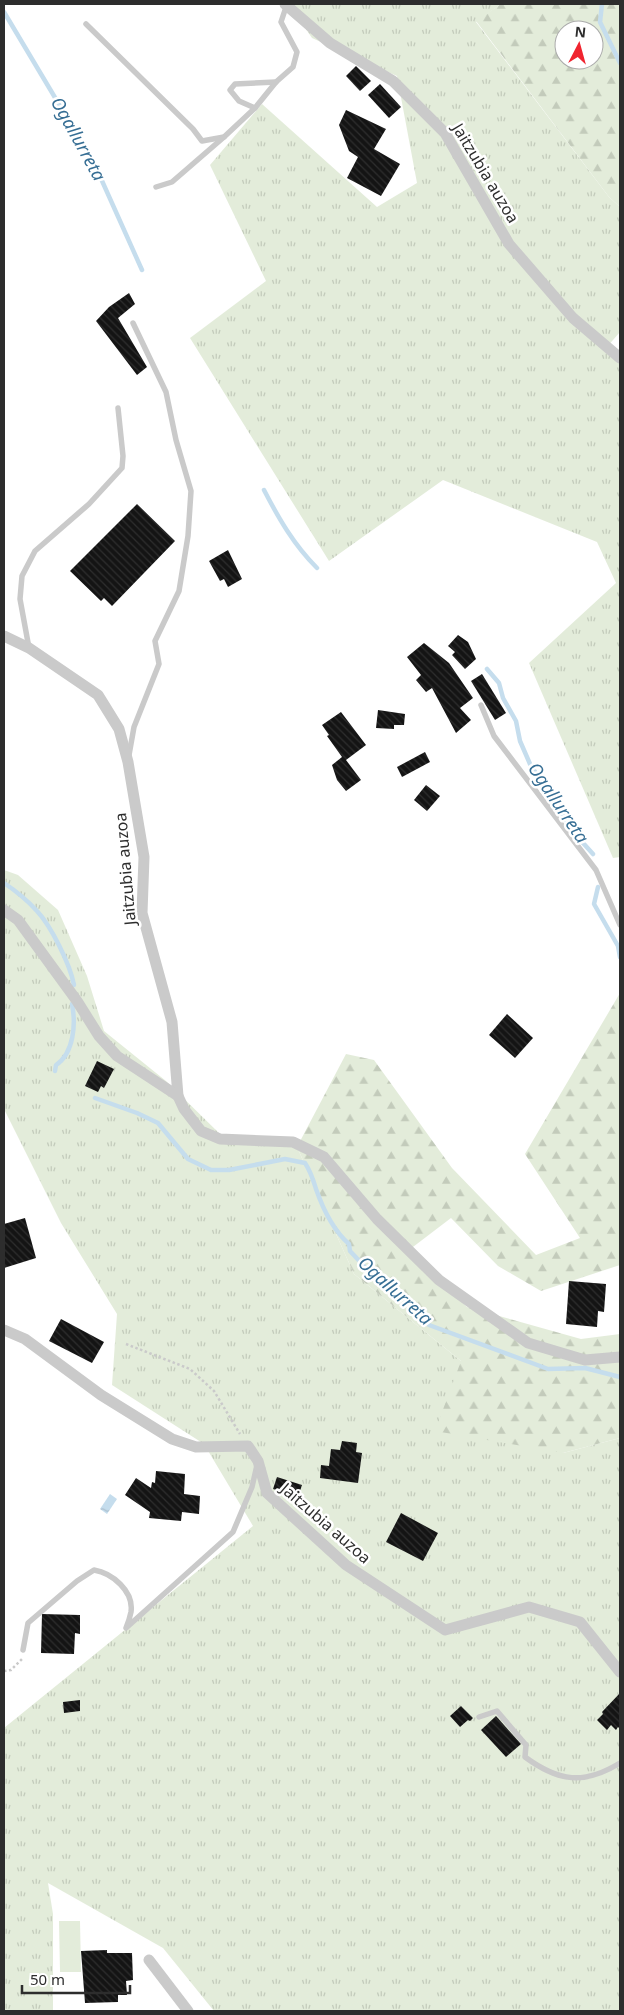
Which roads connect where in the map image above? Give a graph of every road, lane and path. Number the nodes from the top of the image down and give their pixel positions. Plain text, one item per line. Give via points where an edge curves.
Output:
1 (286, 6) edge
2 (86, 24) dead end
3 (276, 82) junction
4 (255, 108) junction
5 (224, 137) junction
6 (156, 187) dead end
7 (133, 323) dead end
8 (620, 358) edge
9 (118, 408) dead end
10 (4, 636) edge
11 (29, 648) junction
12 (481, 706) dead end
13 (128, 762) junction
14 (4, 910) edge
15 (620, 925) edge
16 (178, 1096) junction
17 (4, 1330) edge
18 (126, 1344) dead end
19 (620, 1357) edge
20 (248, 1446) junction
21 (258, 1460) junction
22 (23, 1650) joint
23 (4, 1671) edge
24 (620, 1672) edge
25 (479, 1718) dead end
26 (620, 1763) edge
27 (150, 1960) dead end
28 (188, 2011) edge

1 - 3 lane via 281,22 297,52 293,67
1 - 8 street, Jaitzubia auzoa via 330,43 393,80 445,133 509,244 573,318
2 - 5 lane via 193,128 202,141
3 - 4 lane
3 - 4 lane via 235,84 230,90 239,101
4 - 5 lane
5 - 6 lane via 172,182
7 - 13 lane via 166,392 191,491 179,591 155,641 159,664 134,727
9 - 11 lane via 122,468 89,504 35,551 22,576 20,598
10 - 11 street, Jaitzubia auzoa
11 - 13 street, Jaitzubia auzoa via 98,695 119,729
12 - 15 lane via 494,736 596,870
13 - 16 street, Jaitzubia auzoa via 144,856 142,913 172,1022
14 - 16 street, Jaitzubia auzoa via 18,920 99,1036 117,1056
16 - 19 street, Jaitzubia auzoa via 201,1131 220,1139 293,1142 324,1157 377,1219 439,1280 528,1343 585,1360
17 - 20 street via 25,1339 101,1395 172,1439 196,1447
18 - 20 path via 190,1369 214,1391
20 - 21 street, Jaitzubia auzoa
21 - 22 lane via 252,1487 233,1532 126,1628 132,1610 126,1589 106,1572 94,1570 77,1580 28,1623
21 - 24 street, Jaitzubia auzoa via 267,1493 346,1566 445,1630 529,1607 580,1622
22 - 23 path via 22,1659 11,1670
25 - 26 lane via 497,1711 526,1745 525,1757 557,1776 586,1778 606,1772
27 - 28 street

